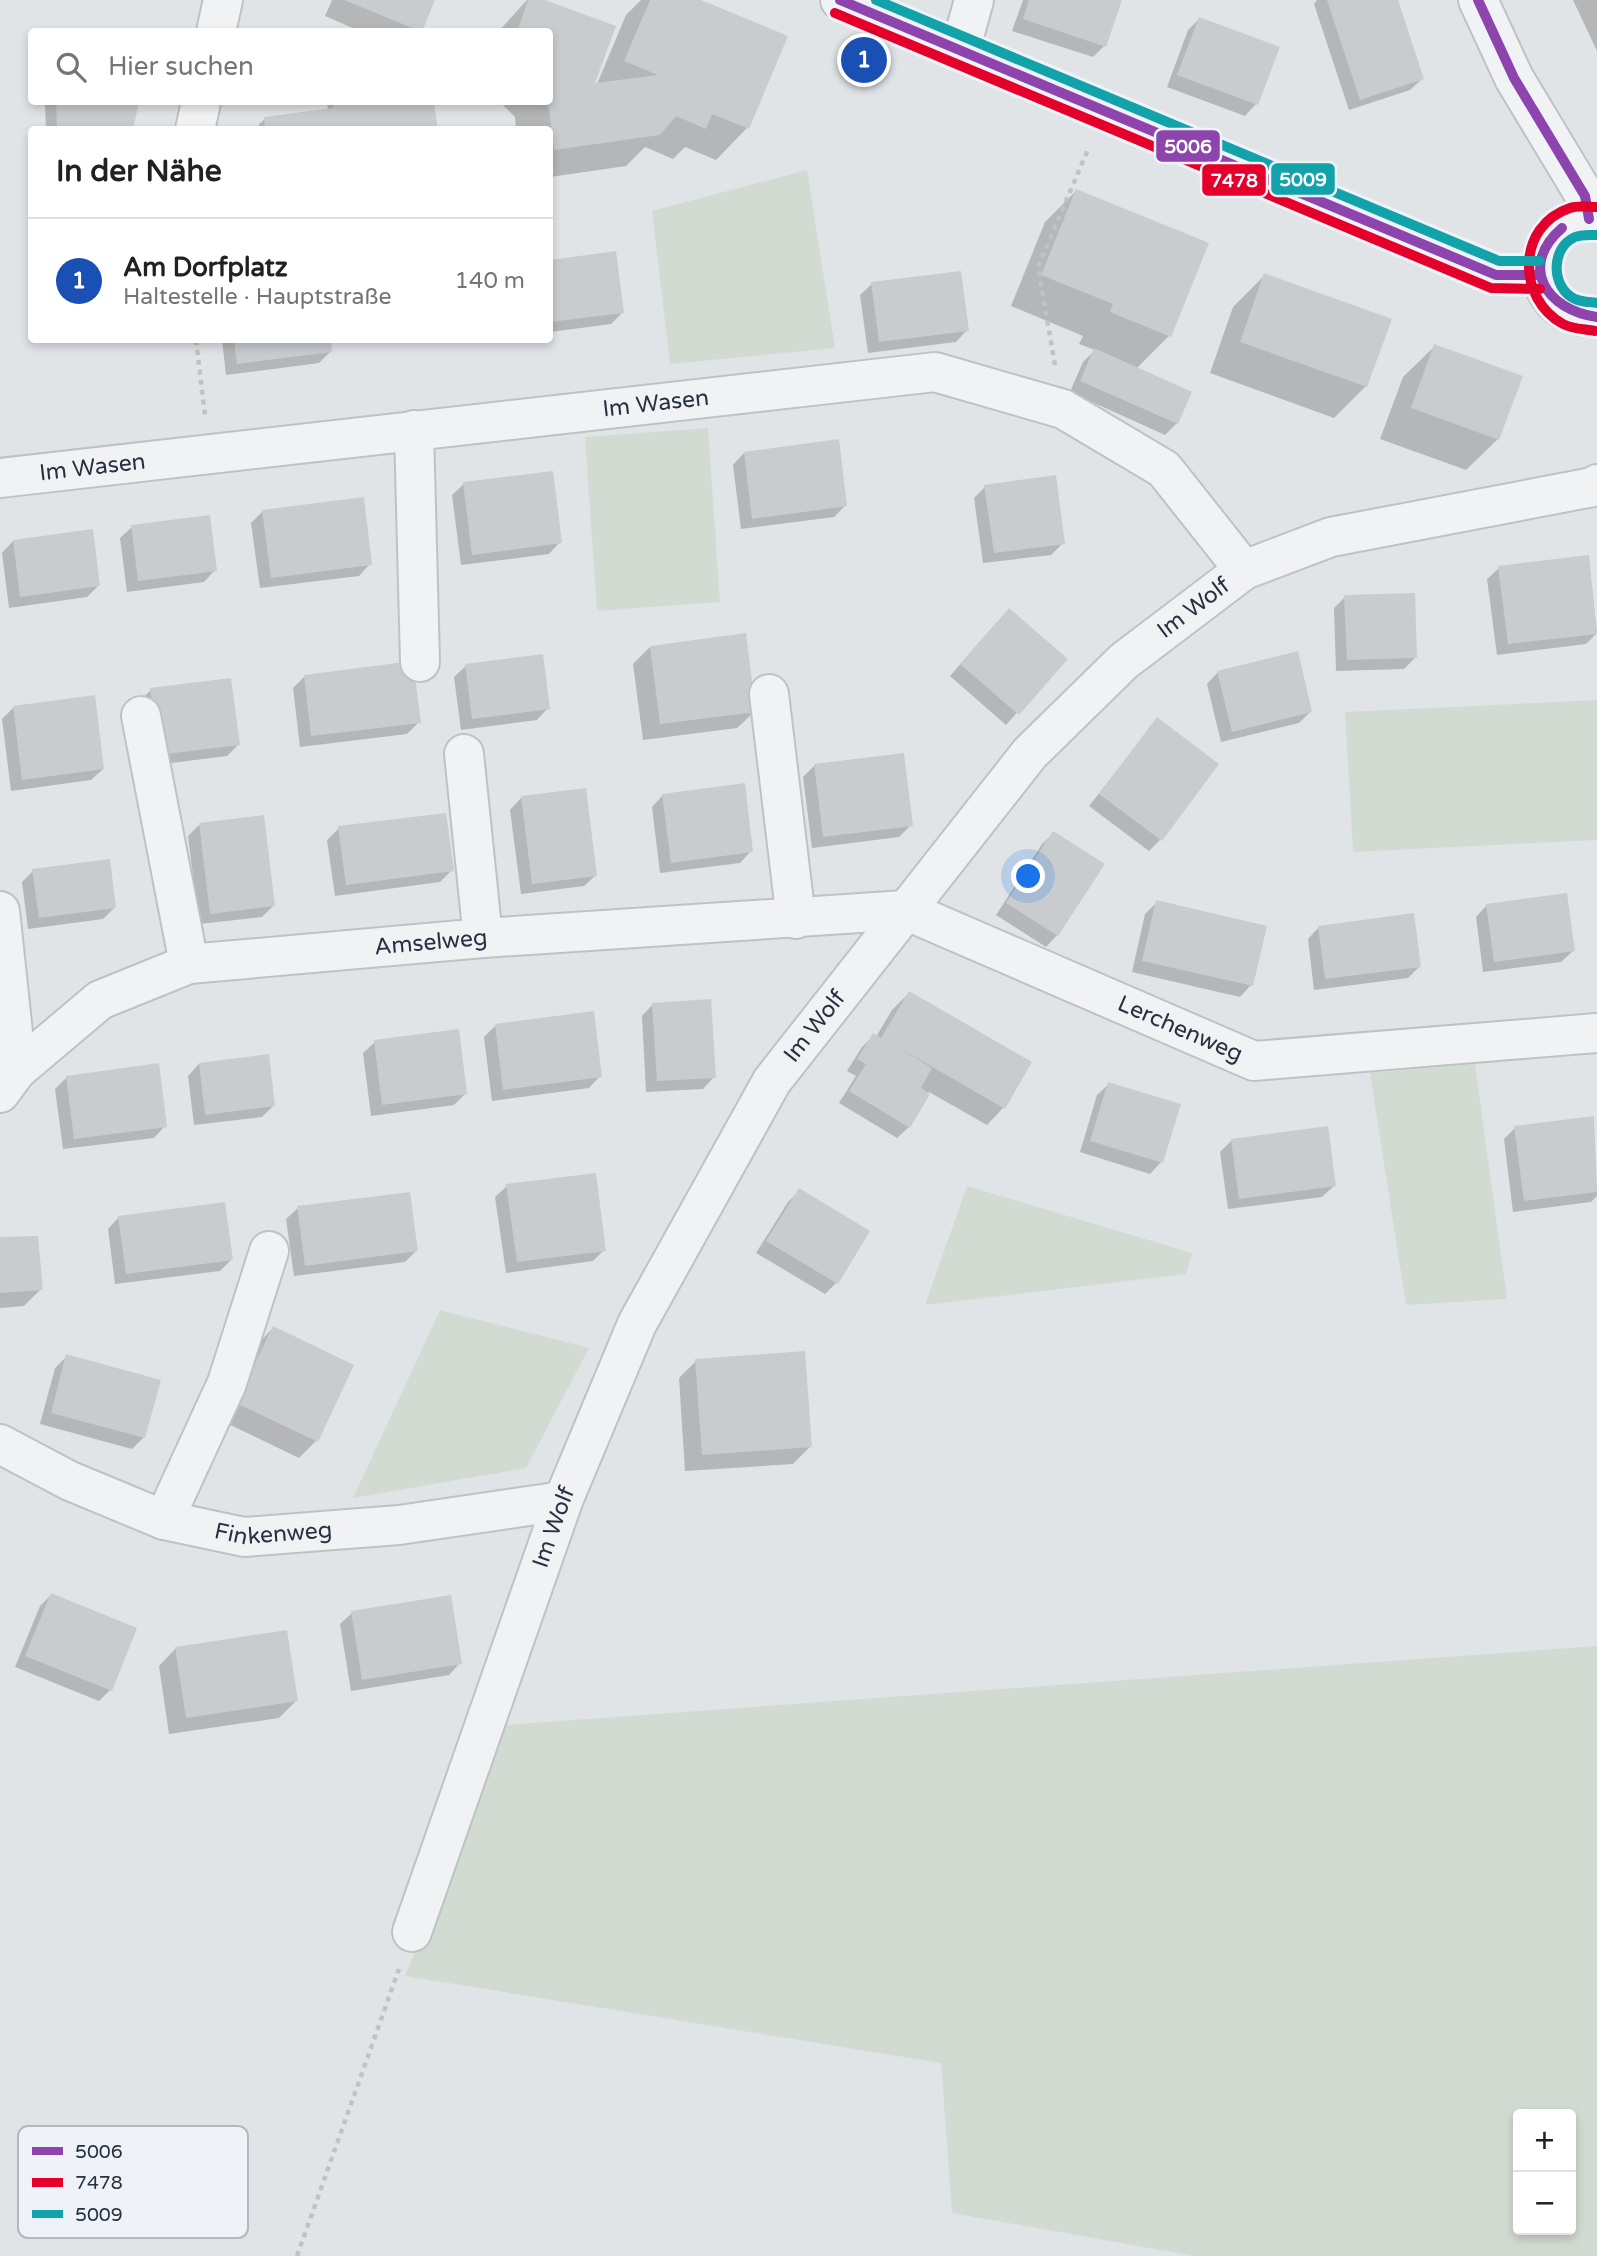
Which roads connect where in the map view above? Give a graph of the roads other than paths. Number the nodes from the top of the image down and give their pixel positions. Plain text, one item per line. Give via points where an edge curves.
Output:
1 (223, 0) edge
2 (840, 0) edge
3 (974, 0) edge
4 (1478, 0) edge
5 (217, 28) edge
6 (960, 51) junction
7 (200, 105) edge
8 (196, 126) edge
9 (1585, 165) edge
10 (1593, 220) edge
11 (1540, 275) junction
12 (1597, 317) edge
13 (414, 430) junction
14 (0, 478) edge
15 (1597, 484) edge
16 (1244, 570) junction
17 (420, 662) dead end
18 (769, 694) dead end
19 (142, 716) dead end
20 (464, 754) dead end
21 (0, 911) edge
22 (905, 911) junction
23 (796, 919) junction
24 (483, 938) junction
25 (190, 964) junction
26 (1597, 1033) edge
27 (8, 1081) edge
28 (269, 1251) dead end
29 (0, 1444) edge
30 (563, 1501) junction
31 (164, 1520) junction
32 (412, 1932) road end

1 - 5 street
2 - 6 street
3 - 6 street
4 - 9 street via 1514,78
6 - 11 street via 1496,275
7 - 8 street
9 - 10 street via 1585,196
10 - 11 street via 1573,222 1558,230 1547,243
11 - 12 street via 1545,290 1566,312
13 - 14 street, Im Wasen
13 - 16 street, Im Wasen via 934,372 1063,409 1164,469
13 - 17 street
15 - 16 street, Im Wolf via 1331,537
16 - 22 street, Im Wolf via 1124,661 1030,753
18 - 23 street
19 - 25 street
20 - 24 street
21 - 27 street
22 - 23 street, Amselweg
22 - 26 street, Lerchenweg via 1254,1061
22 - 30 street, Im Wolf via 772,1081 637,1324
23 - 24 street, Amselweg
24 - 25 street, Amselweg
25 - 27 street, Amselweg via 100,1000
28 - 31 street via 227,1383
29 - 31 street, Finkenweg via 70,1481
30 - 31 street, Finkenweg via 399,1525 244,1537
30 - 32 street, Im Wolf

